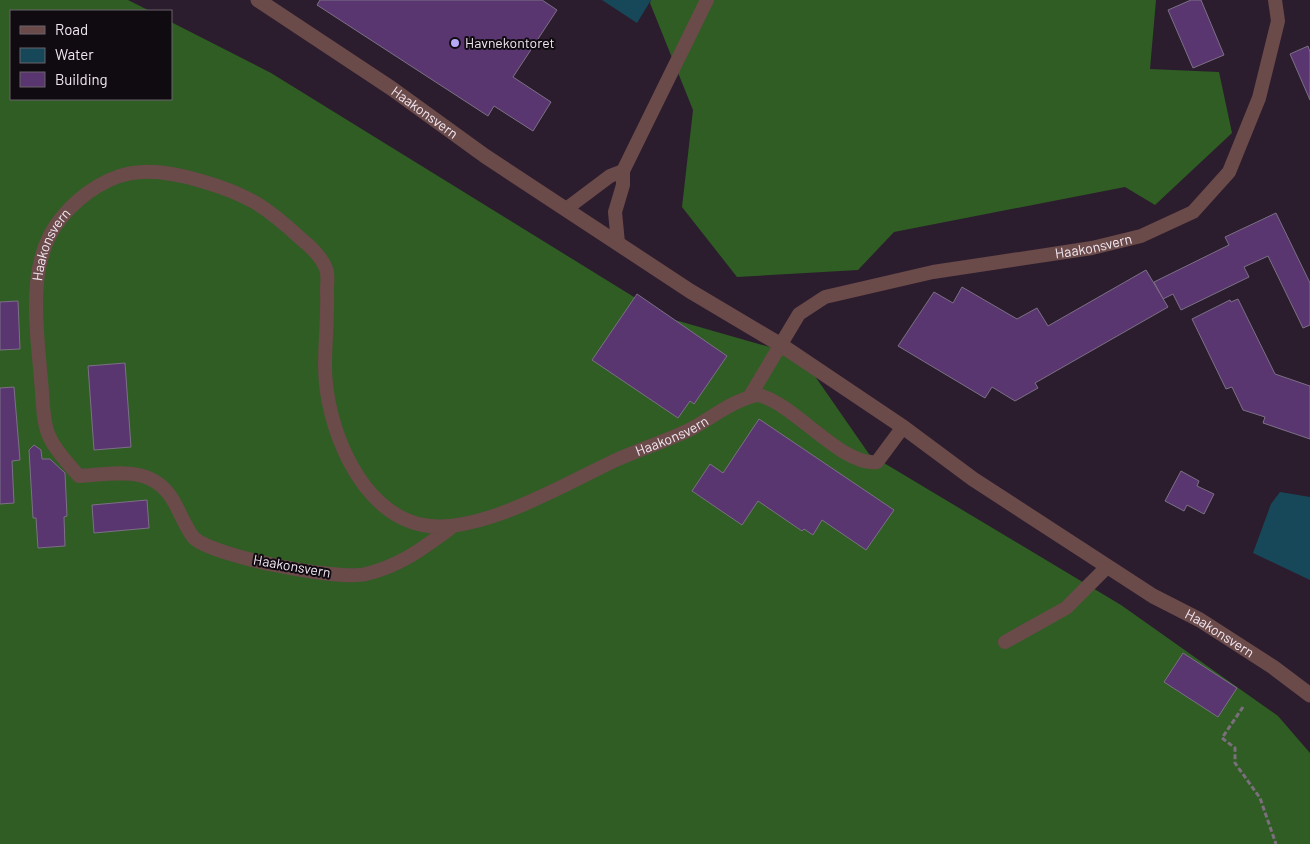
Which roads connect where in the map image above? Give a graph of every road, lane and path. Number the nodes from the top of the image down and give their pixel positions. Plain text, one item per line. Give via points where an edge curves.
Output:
1 (258, 0) edge
2 (707, 0) edge
3 (1275, 0) edge
4 (623, 170) junction
5 (566, 209) junction
6 (618, 243) junction
7 (781, 345) junction
8 (750, 396) junction
9 (903, 427) junction
10 (452, 527) junction
11 (1107, 567) junction
12 (1005, 642) dead end
13 (1310, 695) edge
14 (1243, 707) dead end
15 (1276, 844) edge

1 - 5 street, Haakonsvern
2 - 4 lane
3 - 7 lane, Haakonsvern via 1278,21 1259,98 1229,172 1193,212 1141,236 1092,248 933,272 825,297 799,314
4 - 5 lane
4 - 6 lane via 616,212
5 - 6 street, Haakonsvern
6 - 7 street, Haakonsvern
7 - 8 lane, Haakonsvern
7 - 9 street, Haakonsvern
8 - 9 lane via 758,395 772,401 848,454 872,462 876,462
8 - 10 lane, Haakonsvern via 689,430 540,496
9 - 11 street, Haakonsvern via 973,479
10 - 10 lane, Haakonsvern via 420,525 402,519 374,497 346,459 329,399 325,369 327,272 312,248 284,223 234,193 192,180 143,172 112,178 93,189 58,221 48,239 37,286 43,403 49,436 79,476 126,473 152,477 170,495 194,538 218,551 328,574 365,574 410,558
11 - 12 lane via 1066,608
11 - 13 street, Haakonsvern via 1200,620
14 - 15 path via 1222,738 1235,748 1236,763 1260,798

